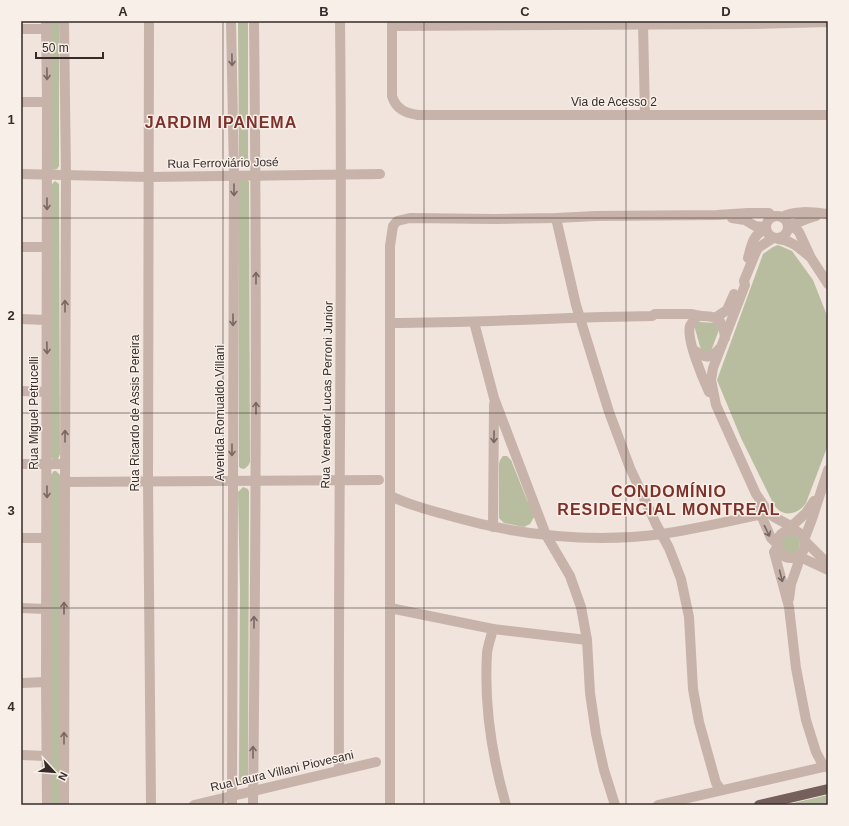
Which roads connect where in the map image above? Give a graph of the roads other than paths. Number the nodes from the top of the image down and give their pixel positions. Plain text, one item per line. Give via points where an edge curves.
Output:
1 (64, 21) edge
2 (149, 21) edge
3 (231, 21) edge
4 (254, 21) edge
5 (340, 21) edge
6 (828, 22) edge
7 (758, 23) edge
8 (392, 24) edge
9 (46, 25) edge
10 (643, 25) junction
11 (21, 29) edge
12 (21, 102) edge
13 (47, 102) junction
14 (645, 115) junction
15 (828, 115) edge
16 (21, 174) edge
17 (380, 174) dead end
18 (47, 175) junction
19 (66, 175) junction
20 (234, 175) junction
21 (256, 175) junction
22 (342, 175) junction
23 (149, 177) junction
24 (717, 215) junction
25 (823, 215) edge
26 (556, 218) junction
27 (781, 220) junction
28 (765, 229) junction
29 (801, 237) junction
30 (776, 239) junction
31 (21, 247) edge
32 (47, 247) junction
33 (811, 258) junction
34 (749, 268) junction
35 (744, 281) junction
36 (828, 284) edge
37 (652, 316) junction
38 (698, 316) junction
39 (580, 317) junction
40 (715, 318) junction
41 (21, 319) edge
42 (46, 320) junction
43 (474, 322) junction
44 (391, 323) junction
45 (690, 330) junction
46 (725, 338) junction
47 (720, 348) junction
48 (694, 350) junction
49 (21, 391) edge
50 (47, 392) junction
51 (494, 398) junction
52 (716, 405) junction
53 (21, 464) edge
54 (47, 464) junction
55 (65, 464) junction
56 (828, 470) edge
57 (232, 480) junction
58 (256, 480) junction
59 (379, 480) dead end
60 (339, 481) junction
61 (65, 482) junction
62 (148, 482) junction
63 (822, 485) junction
64 (391, 496) junction
65 (764, 514) junction
66 (493, 527) junction
67 (792, 530) junction
68 (662, 534) junction
69 (546, 535) junction
70 (21, 538) edge
71 (46, 538) junction
72 (804, 540) junction
73 (778, 545) junction
74 (797, 556) junction
75 (828, 564) edge
76 (828, 570) edge
77 (788, 607) junction
78 (21, 608) edge
79 (390, 608) junction
80 (46, 609) junction
81 (493, 629) junction
82 (587, 640) junction
83 (21, 682) edge
84 (46, 682) junction
85 (21, 755) edge
86 (46, 756) junction
87 (376, 762) dead end
88 (826, 766) edge
89 (339, 770) junction
90 (828, 789) edge
91 (253, 790) junction
92 (721, 790) junction
93 (232, 800) edge
94 (47, 805) edge
95 (64, 805) edge
96 (151, 805) edge
97 (194, 805) edge
98 (253, 805) edge
99 (390, 805) edge
100 (506, 805) edge
101 (615, 805) edge
102 (658, 805) edge
103 (759, 805) edge

1 - 19 street
2 - 23 street, Rua Ricardo de Assis Pereira
3 -> 20 street, Avenida Romualdo Villani
4 - 21 street
5 - 22 street, Rua Vereador Lucas Perroni Junior
6 - 7 street
7 - 10 street
8 - 10 street
8 - 14 street, Via de Acesso 2 via 392,96 396,106 407,113
9 - 11 street
9 -> 13 street, Rua Miguel Petrucelli
10 - 14 street
12 - 13 street
13 - 18 street, Rua Miguel Petrucelli
14 - 15 street, Via de Acesso 2
16 - 18 street, Rua Ferroviário José
17 - 22 street, Rua Ferroviário José
18 - 19 street, Rua Ferroviário José
18 -> 32 street, Rua Miguel Petrucelli
19 - 23 street, Rua Ferroviário José
55 -> 19 street
20 - 21 street, Rua Ferroviário José
20 - 23 street, Rua Ferroviário José
20 -> 57 street, Avenida Romualdo Villani
21 - 22 street, Rua Ferroviário José
58 -> 21 street
22 - 60 street, Rua Vereador Lucas Perroni Junior
23 - 62 street, Rua Ricardo de Assis Pereira
24 - 26 street
24 - 27 street via 769,213
24 - 28 street via 745,220
25 - 27 street via 795,224
25 - 29 street via 808,223
26 - 39 street
26 - 44 street via 410,218 397,221 393,226 390,246
27 - 28 street via 767,221
27 - 29 street via 796,229
27 - 30 street via 787,233
28 - 30 street via 768,235
28 - 34 street via 758,232 753,241 748,258
29 - 33 street
30 - 33 street via 790,242
30 - 34 street via 758,248
31 - 32 street
32 - 42 street, Rua Miguel Petrucelli
33 - 36 street
34 - 35 street
35 - 40 street via 738,287 727,310
35 - 46 street via 745,285
37 - 38 street
37 - 39 street
37 - 45 street via 679,321
38 - 40 street
38 - 45 street
39 - 43 street
39 - 68 street via 609,412 630,468
40 - 46 street via 722,325
41 - 42 street
42 -> 50 street, Rua Miguel Petrucelli
43 - 44 street
43 - 51 street
44 - 64 street
45 - 48 street
46 - 47 street
47 - 48 street via 708,357
47 - 52 street via 711,375
48 - 52 street
49 - 50 street
50 - 54 street, Rua Miguel Petrucelli
51 -> 66 street
51 - 69 street
52 - 65 street
53 - 54 street
54 - 55 street
54 -> 71 street, Rua Miguel Petrucelli
55 - 61 street
56 - 63 street
57 - 58 street
57 - 62 street
57 - 93 street, Avenida Romualdo Villani
58 - 60 street
91 -> 58 street
59 - 60 street
60 - 89 street, Rua Vereador Lucas Perroni Junior
61 - 62 street
95 -> 61 street
62 - 96 street, Rua Ricardo de Assis Pereira
63 - 67 street via 810,508 794,524
63 - 72 street
64 - 66 street via 419,507
64 - 79 street
65 - 67 street via 787,524
65 - 68 street
65 -> 73 street via 770,538
66 - 69 street
67 - 72 street via 800,533
67 - 73 street via 780,536
68 - 69 street via 584,538
68 - 92 street via 681,579 685,596 693,689 699,722 716,783
69 - 82 street via 576,592
70 - 71 street
71 - 80 street, Rua Miguel Petrucelli
72 - 74 street via 803,549
72 - 75 street
73 - 74 street via 784,556
73 -> 77 street via 774,552
74 - 76 street
74 - 77 street via 798,564 791,584
77 - 88 street via 806,720 816,752
78 - 80 street
79 - 81 street
79 - 99 street
80 - 84 street, Rua Miguel Petrucelli
81 - 82 street
81 - 100 street via 487,652 488,704 494,750
82 - 101 street via 590,693 596,734
83 - 84 street
84 - 86 street, Rua Miguel Petrucelli
85 - 86 street
86 - 94 street, Rua Miguel Petrucelli
87 - 89 street, Rua Laura Villani Piovesani
88 - 92 street
89 - 91 street, Rua Laura Villani Piovesani
90 - 103 main road
91 - 93 street, Rua Laura Villani Piovesani
91 - 98 street
92 - 102 street
93 - 97 street, Rua Laura Villani Piovesani

